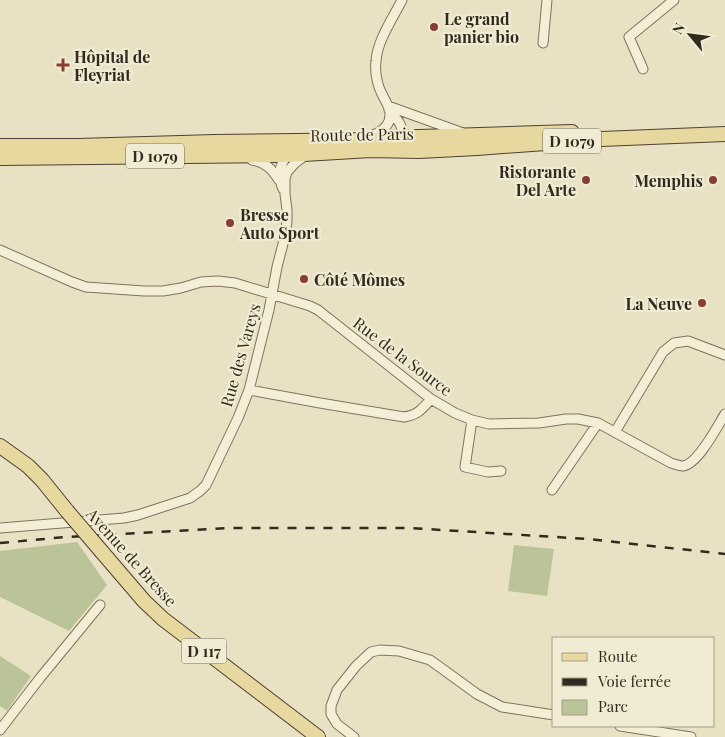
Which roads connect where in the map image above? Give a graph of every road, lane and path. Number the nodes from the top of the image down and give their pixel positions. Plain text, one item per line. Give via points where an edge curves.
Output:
1 (402, 0) edge
2 (547, 0) edge
3 (674, 0) edge
4 (543, 43) dead end
5 (643, 69) dead end
6 (389, 112) junction
7 (725, 128) edge
8 (725, 134) edge
9 (469, 135) junction
10 (401, 138) junction
11 (358, 140) junction
12 (275, 142) junction
13 (0, 146) edge
14 (313, 147) junction
15 (372, 150) junction
16 (418, 151) junction
17 (214, 155) junction
18 (287, 155) junction
19 (0, 158) edge
20 (287, 172) junction
21 (279, 180) junction
22 (285, 194) junction
23 (0, 250) edge
24 (273, 294) junction
25 (725, 355) edge
26 (249, 390) junction
27 (431, 399) junction
28 (725, 414) edge
29 (472, 420) junction
30 (598, 423) junction
31 (722, 426) edge
32 (615, 432) junction
33 (0, 446) edge
34 (501, 471) dead end
35 (552, 490) dead end
36 (0, 528) edge
37 (100, 605) dead end
38 (552, 715) edge
39 (626, 727) edge
40 (0, 730) edge
41 (318, 737) edge
42 (354, 737) edge
43 (691, 737) edge

1 - 6 street via 379,44 376,59 378,84
2 - 4 street
3 - 5 street via 629,36
6 - 9 street
6 - 10 street via 402,128
6 - 11 street via 388,125 384,130
7 - 9 main road, Route de Paris / D 1079
8 - 16 main road, Route de Paris / D 1079
9 - 10 main road, Route de Paris / D 1079
10 - 11 main road, Route de Paris / D 1079
10 - 15 street via 393,145
10 - 16 street
11 - 14 main road, Route de Paris / D 1079
12 - 13 main road, Route de Paris / D 1079
12 - 14 main road, Route de Paris / D 1079
12 - 18 street
14 - 15 main road, Route de Paris / D 1079
14 - 18 main road, Route de Paris / D 1079
14 - 20 street
15 - 16 main road, Route de Paris / D 1079
17 - 18 main road, Route de Paris / D 1079
17 - 19 main road, Route de Paris / D 1079
17 - 21 street, Rue des Vareys via 262,162
18 - 20 street, Rue des Vareys
18 - 21 street via 280,168
20 - 22 street, Rue des Vareys
21 - 22 street, Rue des Vareys
22 - 24 street, Rue des Vareys via 288,221
23 - 24 street, Rue de la Source via 86,287 163,291 218,281 235,282
24 - 26 street, Rue des Vareys
24 - 27 street, Rue de la Source via 318,310
25 - 32 street via 688,341 674,343 663,352
26 - 27 street via 404,417 418,413
26 - 36 street, Rue des Vareys via 206,485 190,498 124,518
27 - 29 street, Rue de la Source
28 - 31 street, Rue de la Source
29 - 30 street, Rue de la Source via 489,424 566,419
29 - 34 street via 465,467
30 - 32 street, Rue de la Source
30 - 35 street
31 - 32 street, Rue de la Source via 690,464 682,466
33 - 41 main road, Avenue de Bresse / D 117, bridge via 42,480 144,601 163,619
37 - 40 street
38 - 42 street via 502,707 477,694 430,660 399,651 380,650 371,652 356,666 337,690 331,706 331,714 337,724
39 - 43 street

